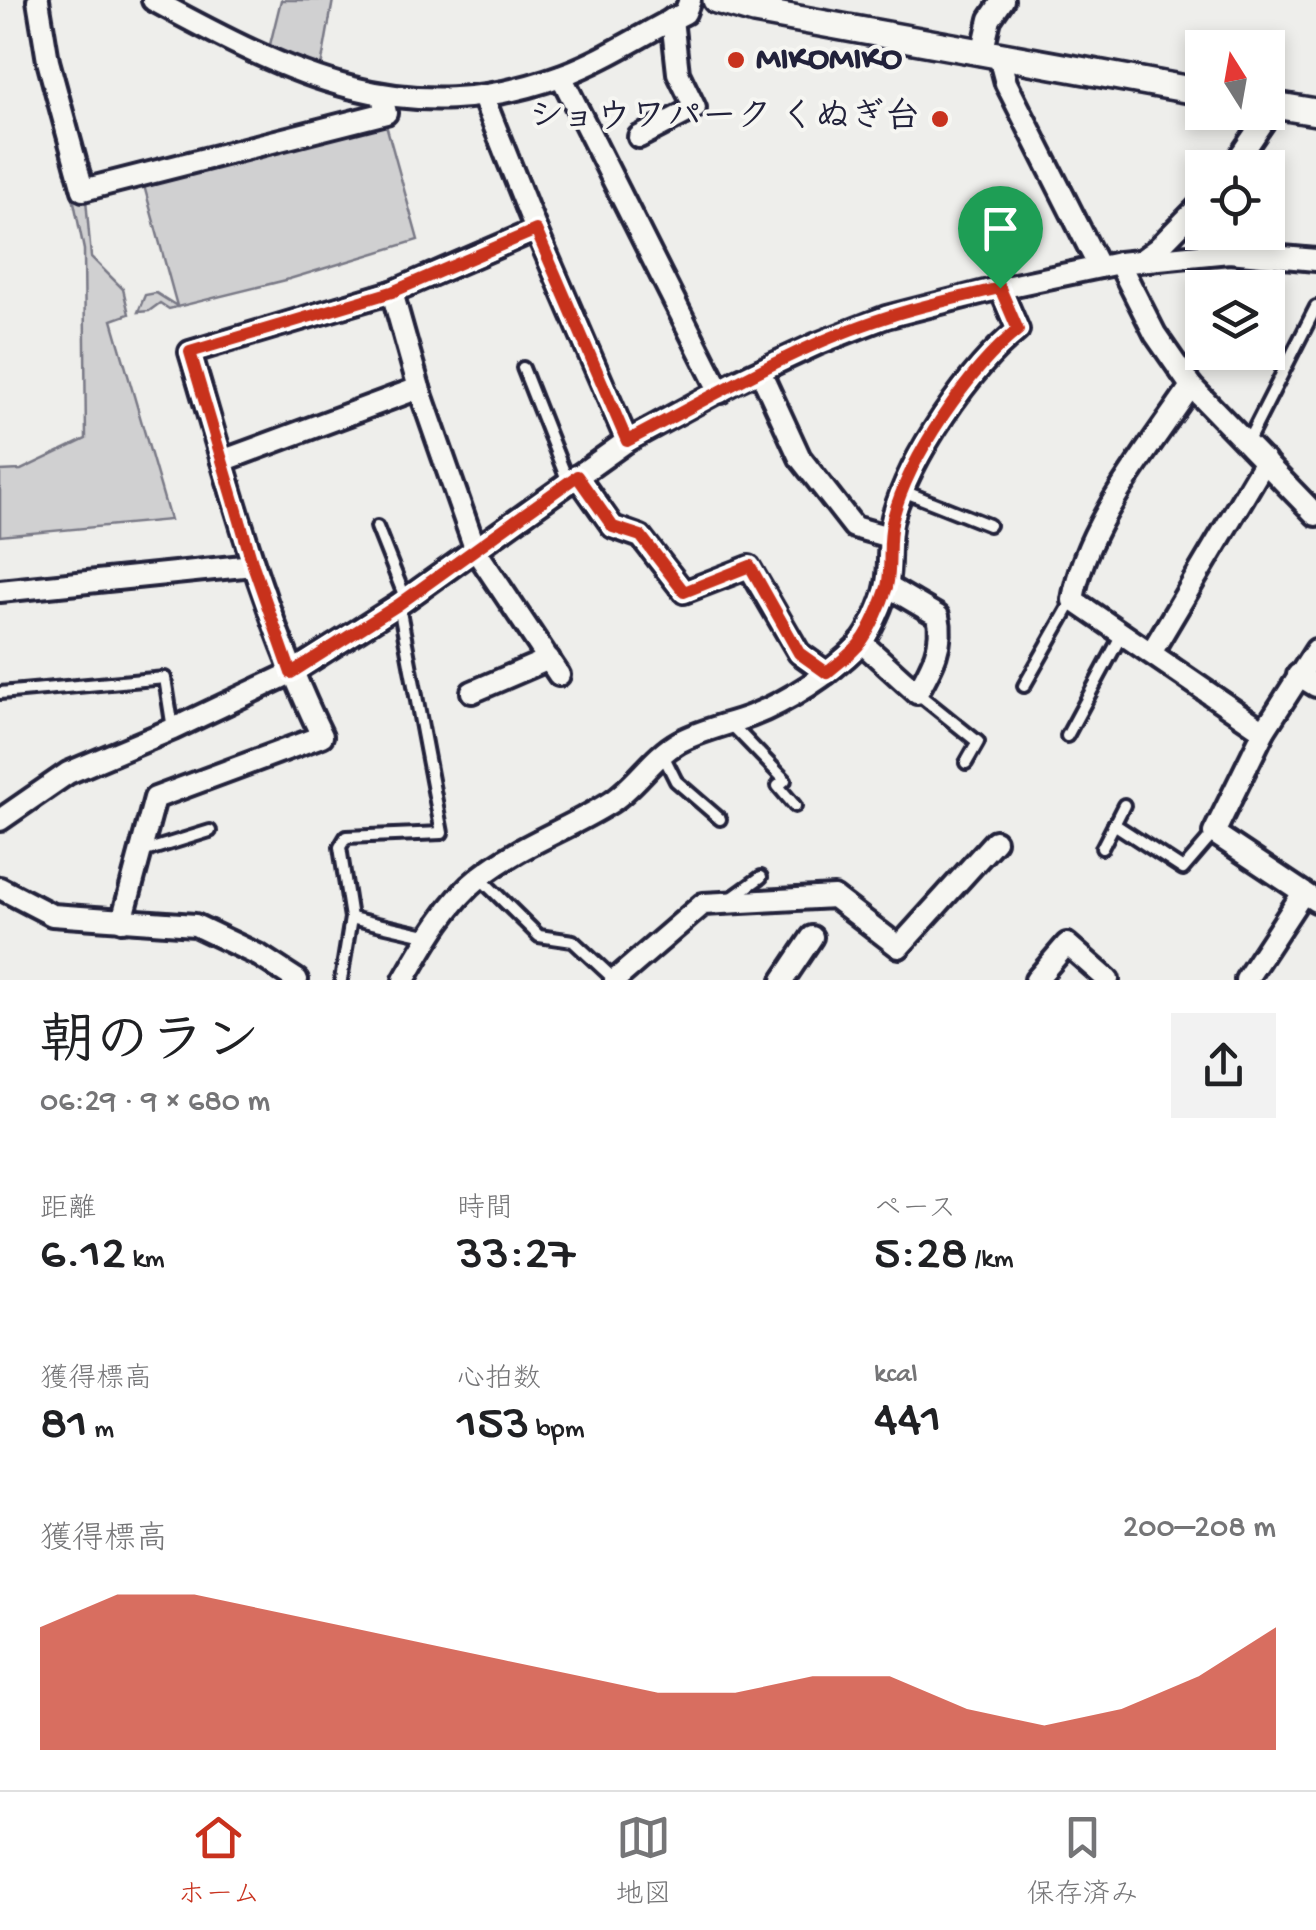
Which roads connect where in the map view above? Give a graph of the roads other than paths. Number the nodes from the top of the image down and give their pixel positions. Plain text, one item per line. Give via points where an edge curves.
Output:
1 (38, 0) edge
2 (154, 0) edge
3 (690, 0) edge
4 (716, 0) edge
5 (1003, 0) edge
6 (672, 19) junction
7 (991, 55) junction
8 (561, 76) junction
9 (1185, 89) edge
10 (382, 96) junction
11 (483, 96) junction
12 (1285, 106) edge
13 (1316, 112) edge
14 (639, 137) dead end
15 (1185, 220) edge
16 (536, 230) junction
17 (1141, 260) junction
18 (1316, 260) edge
19 (1109, 265) junction
20 (1000, 288) junction
21 (392, 292) junction
22 (1316, 306) edge
23 (523, 368) dead end
24 (760, 371) junction
25 (1191, 386) junction
26 (419, 388) junction
27 (720, 392) junction
28 (627, 441) junction
29 (1246, 444) junction
30 (222, 461) junction
31 (1265, 462) junction
32 (572, 480) junction
33 (903, 490) junction
34 (1316, 515) edge
35 (989, 526) dead end
36 (378, 527) dead end
37 (889, 537) junction
38 (476, 551) junction
39 (253, 565) junction
40 (887, 586) junction
41 (0, 591) edge
42 (1073, 600) junction
43 (402, 602) junction
44 (1122, 634) junction
45 (862, 642) junction
46 (1316, 650) edge
47 (1151, 653) junction
48 (291, 673) junction
49 (827, 673) junction
50 (1307, 680) edge
51 (1024, 686) dead end
52 (472, 692) dead end
53 (917, 693) junction
54 (0, 694) edge
55 (730, 723) junction
56 (173, 730) junction
57 (1264, 731) junction
58 (1067, 736) dead end
59 (662, 752) junction
60 (966, 763) dead end
61 (1124, 805) dead end
62 (794, 806) dead end
63 (720, 818) dead end
64 (0, 820) edge
65 (1114, 824) junction
66 (210, 831) dead end
67 (1214, 834) junction
68 (996, 842) dead end
69 (1102, 848) dead end
70 (139, 854) junction
71 (480, 877) junction
72 (761, 877) dead end
73 (0, 888) edge
74 (1310, 897) edge
75 (726, 903) junction
76 (351, 918) junction
77 (122, 921) junction
78 (432, 936) junction
79 (812, 937) dead end
80 (298, 980) edge
81 (342, 980) edge
82 (404, 980) edge
83 (615, 980) edge
84 (783, 980) edge
85 (1036, 980) edge
86 (1108, 980) edge
87 (1246, 980) edge

1 - 10 street via 82,190 386,113
2 - 10 street via 293,72
3 - 6 street via 685,13
4 - 7 street
5 - 7 street via 990,19
6 - 8 street
6 - 14 street via 678,73 695,108
7 - 9 street
7 - 19 street
8 - 11 street
8 - 27 street
10 - 11 street
11 - 16 street
12 - 13 street
15 - 17 street
16 - 21 street
16 - 28 street
17 - 18 street via 1229,252
17 - 19 street
19 - 20 street
19 - 25 street
20 - 24 street via 886,317
20 - 33 street via 1018,330 963,388
21 - 26 street
21 - 30 street via 190,352
22 - 29 lane
23 - 32 lane
24 - 27 street
24 - 37 street via 800,458 832,500 854,527
25 - 29 street
25 - 42 street via 1108,512 1077,573
26 - 30 street
26 - 38 street
27 - 28 street
28 - 32 street
29 - 31 street
30 - 39 street
31 - 34 street
31 - 47 street
32 - 38 street
32 - 49 street via 613,527 641,536 684,592 750,566 799,653
33 - 35 lane
33 - 37 street
36 - 43 lane
37 - 40 street
38 - 43 street
38 - 52 street via 554,667
39 - 41 street
39 - 48 street
40 - 45 street
40 - 53 street via 938,616 942,634
42 - 44 street
42 - 51 lane
43 - 48 street
43 - 76 lane via 442,833 346,838 340,847
44 - 47 street
44 - 58 lane
45 - 49 street
45 - 53 street
46 - 50 street
47 - 57 street
48 - 56 street
48 - 70 street via 322,736 155,798
49 - 55 street
50 - 57 street
53 - 60 lane via 978,742
54 - 56 lane via 165,678
55 - 59 street
55 - 62 lane via 785,780 778,786
56 - 64 street via 68,774
57 - 67 street
59 - 63 lane via 676,781
59 - 71 street via 615,800
61 - 65 lane
65 - 67 lane via 1183,870
65 - 69 lane
66 - 70 lane
67 - 74 street
68 - 75 street via 899,947 834,897
70 - 77 street
71 - 78 street
71 - 83 lane via 539,936 574,940
72 - 75 lane
73 - 77 street via 52,915
74 - 87 street
75 - 83 street via 703,904
76 - 78 lane
76 - 81 lane
77 - 80 street via 196,924
78 - 82 street
79 - 84 street
85 - 86 street via 1067,944

